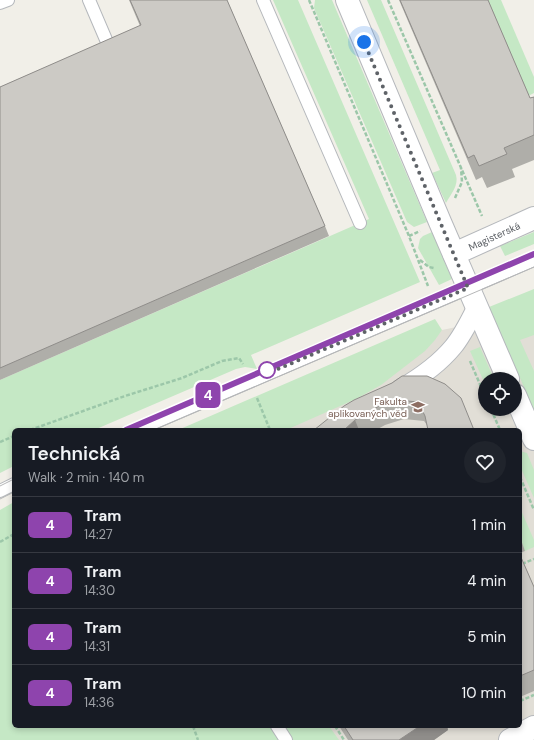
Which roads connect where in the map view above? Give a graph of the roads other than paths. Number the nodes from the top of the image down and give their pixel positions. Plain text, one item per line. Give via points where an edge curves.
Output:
1 (8, 0) edge
2 (89, 0) edge
3 (263, 0) edge
4 (347, 0) edge
5 (0, 3) edge
6 (107, 42) edge
7 (534, 218) edge
8 (360, 223) dead end
9 (454, 254) junction
10 (534, 260) edge
11 (472, 297) junction
12 (505, 372) edge
13 (388, 395) edge
14 (522, 411) edge
15 (142, 428) edge
16 (534, 439) edge
17 (12, 485) edge
18 (0, 491) edge
19 (534, 726) edge
20 (278, 728) edge
21 (286, 740) edge
22 (510, 740) edge

1 - 5 lane
2 - 6 lane
3 - 8 lane
4 - 9 street
7 - 9 street, Magisterská
9 - 11 street
10 - 11 lane
11 - 12 street
11 - 13 street via 470,320 453,347 430,369
11 - 15 lane
14 - 16 street
17 - 18 lane
19 - 22 street
20 - 21 lane

